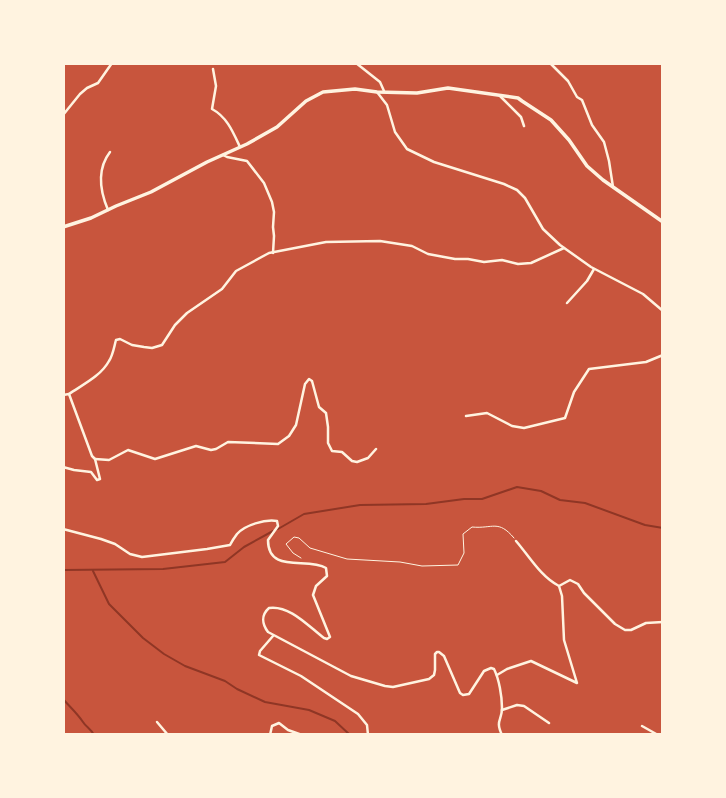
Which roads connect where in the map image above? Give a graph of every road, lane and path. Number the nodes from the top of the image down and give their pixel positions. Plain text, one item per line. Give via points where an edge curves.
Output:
1 (112, 63) edge
2 (356, 63) edge
3 (550, 63) edge
4 (213, 69) dead end
5 (384, 91) junction
6 (377, 92) junction
7 (500, 96) junction
8 (63, 115) edge
9 (524, 126) dead end
10 (240, 147) junction
11 (110, 152) dead end
12 (223, 155) junction
13 (613, 187) junction
14 (108, 210) junction
15 (663, 222) edge
16 (63, 227) edge
17 (564, 248) junction
18 (273, 253) junction
19 (594, 269) junction
20 (567, 303) dead end
21 (663, 311) edge
22 (663, 355) edge
23 (69, 394) junction
24 (63, 395) edge
25 (466, 416) dead end
26 (376, 449) dead end
27 (95, 459) junction
28 (63, 467) edge
29 (63, 529) edge
30 (516, 541) joint
31 (300, 558) dead end
32 (559, 586) junction
33 (663, 622) edge
34 (273, 636) junction
35 (497, 676) junction
36 (502, 710) junction
37 (157, 722) dead end
38 (549, 723) dead end
39 (642, 726) dead end
40 (168, 735) edge
41 (270, 735) edge
42 (302, 735) edge
43 (368, 735) edge
44 (502, 735) edge
45 (658, 735) edge

1 - 8 street via 98,83 80,94
2 - 5 street via 380,82
3 - 13 street via 582,100 604,142
4 - 10 street via 212,109 222,115
5 - 6 street
5 - 7 street via 417,93 448,88
6 - 10 street via 343,89 317,95 277,127
6 - 17 street via 407,149 515,189 543,229
7 - 9 street
7 - 13 street via 518,98 551,120 587,166
10 - 12 street
11 - 14 street via 101,180
12 - 14 street
12 - 18 street via 247,161 268,190 274,212
13 - 15 street
14 - 16 street
17 - 18 street via 518,264 455,259 380,242 326,242
17 - 19 street
18 - 23 street via 235,272 216,294 191,309 157,348 116,340 107,366
19 - 20 street
19 - 21 street via 643,294
22 - 25 street via 646,362 589,369 565,418 524,428 487,413
23 - 24 street
23 - 27 street
26 - 27 street via 357,462 332,451 326,413 319,407 309,379 296,425 278,444 228,442 211,450 192,446 155,459 128,450 109,460
27 - 28 street via 99,480 91,472
29 - 34 street via 142,557 230,545 239,532 260,522 277,521 268,540 269,551 278,560 326,568 327,576 313,595 330,638 288,610 273,607 263,619
30 - 31 path via 506,528 472,527 463,534 464,552 458,565 422,566 347,559 310,548 294,537 286,544
30 - 32 street
32 - 33 street via 570,580 578,584 625,630
32 - 35 street via 564,640 577,683 531,661
34 - 35 street via 351,676 385,686 429,679 434,675 437,652 444,656 463,695 469,694 488,668
34 - 43 street via 259,655 358,714
35 - 36 street
36 - 38 street via 524,706
36 - 44 street via 498,720
37 - 40 street
39 - 45 street
41 - 42 street via 272,726 279,723

